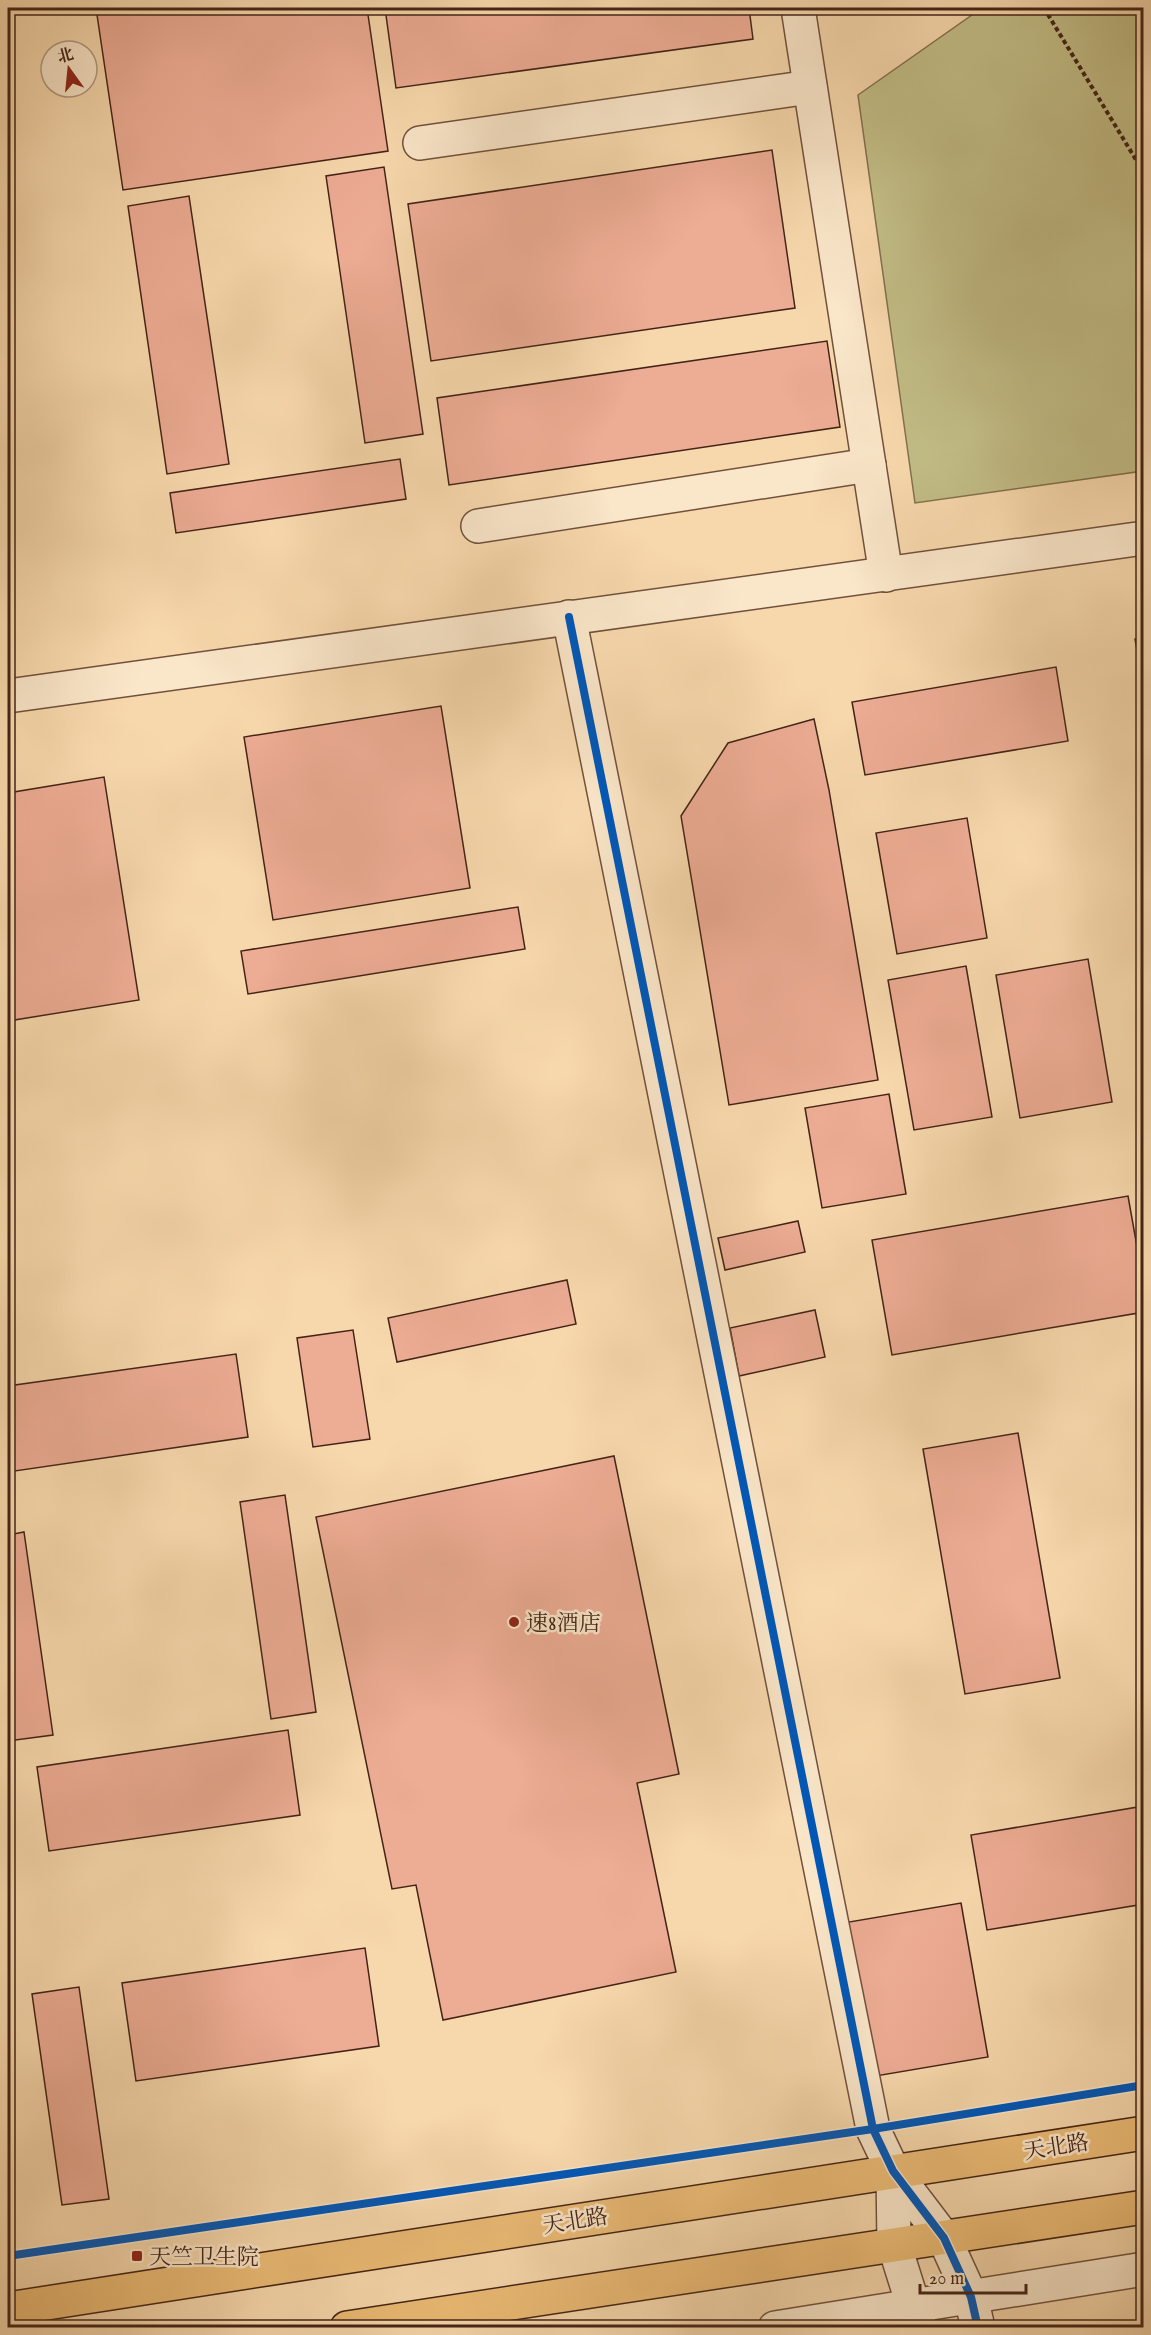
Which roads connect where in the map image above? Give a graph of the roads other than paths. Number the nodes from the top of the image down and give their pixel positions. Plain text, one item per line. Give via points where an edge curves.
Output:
1 (798, 8) edge
2 (810, 87) junction
3 (420, 142) dead end
4 (869, 465) junction
5 (478, 526) dead end
6 (1143, 538) edge
7 (886, 575) junction
8 (568, 617) junction
9 (8, 696) edge
10 (1143, 2133) edge
11 (893, 2170) junction
12 (1143, 2207) edge
13 (944, 2238) junction
14 (894, 2244) junction
15 (1143, 2270) edge
16 (8, 2309) edge
17 (975, 2312) edge
18 (918, 2316) edge
19 (347, 2328) edge
20 (775, 2328) edge

1 - 2 street
2 - 3 street
2 - 4 street
4 - 5 street
4 - 7 street
6 - 7 street
7 - 8 street
8 - 9 street
8 - 11 street via 873,2129
10 - 11 main road, 天北路
11 - 13 street
11 - 14 street
11 - 16 main road, 天北路
12 - 13 main road
13 - 14 main road
13 - 17 street
14 - 18 street
14 - 19 main road
15 - 17 street
17 - 18 street
18 - 20 street

